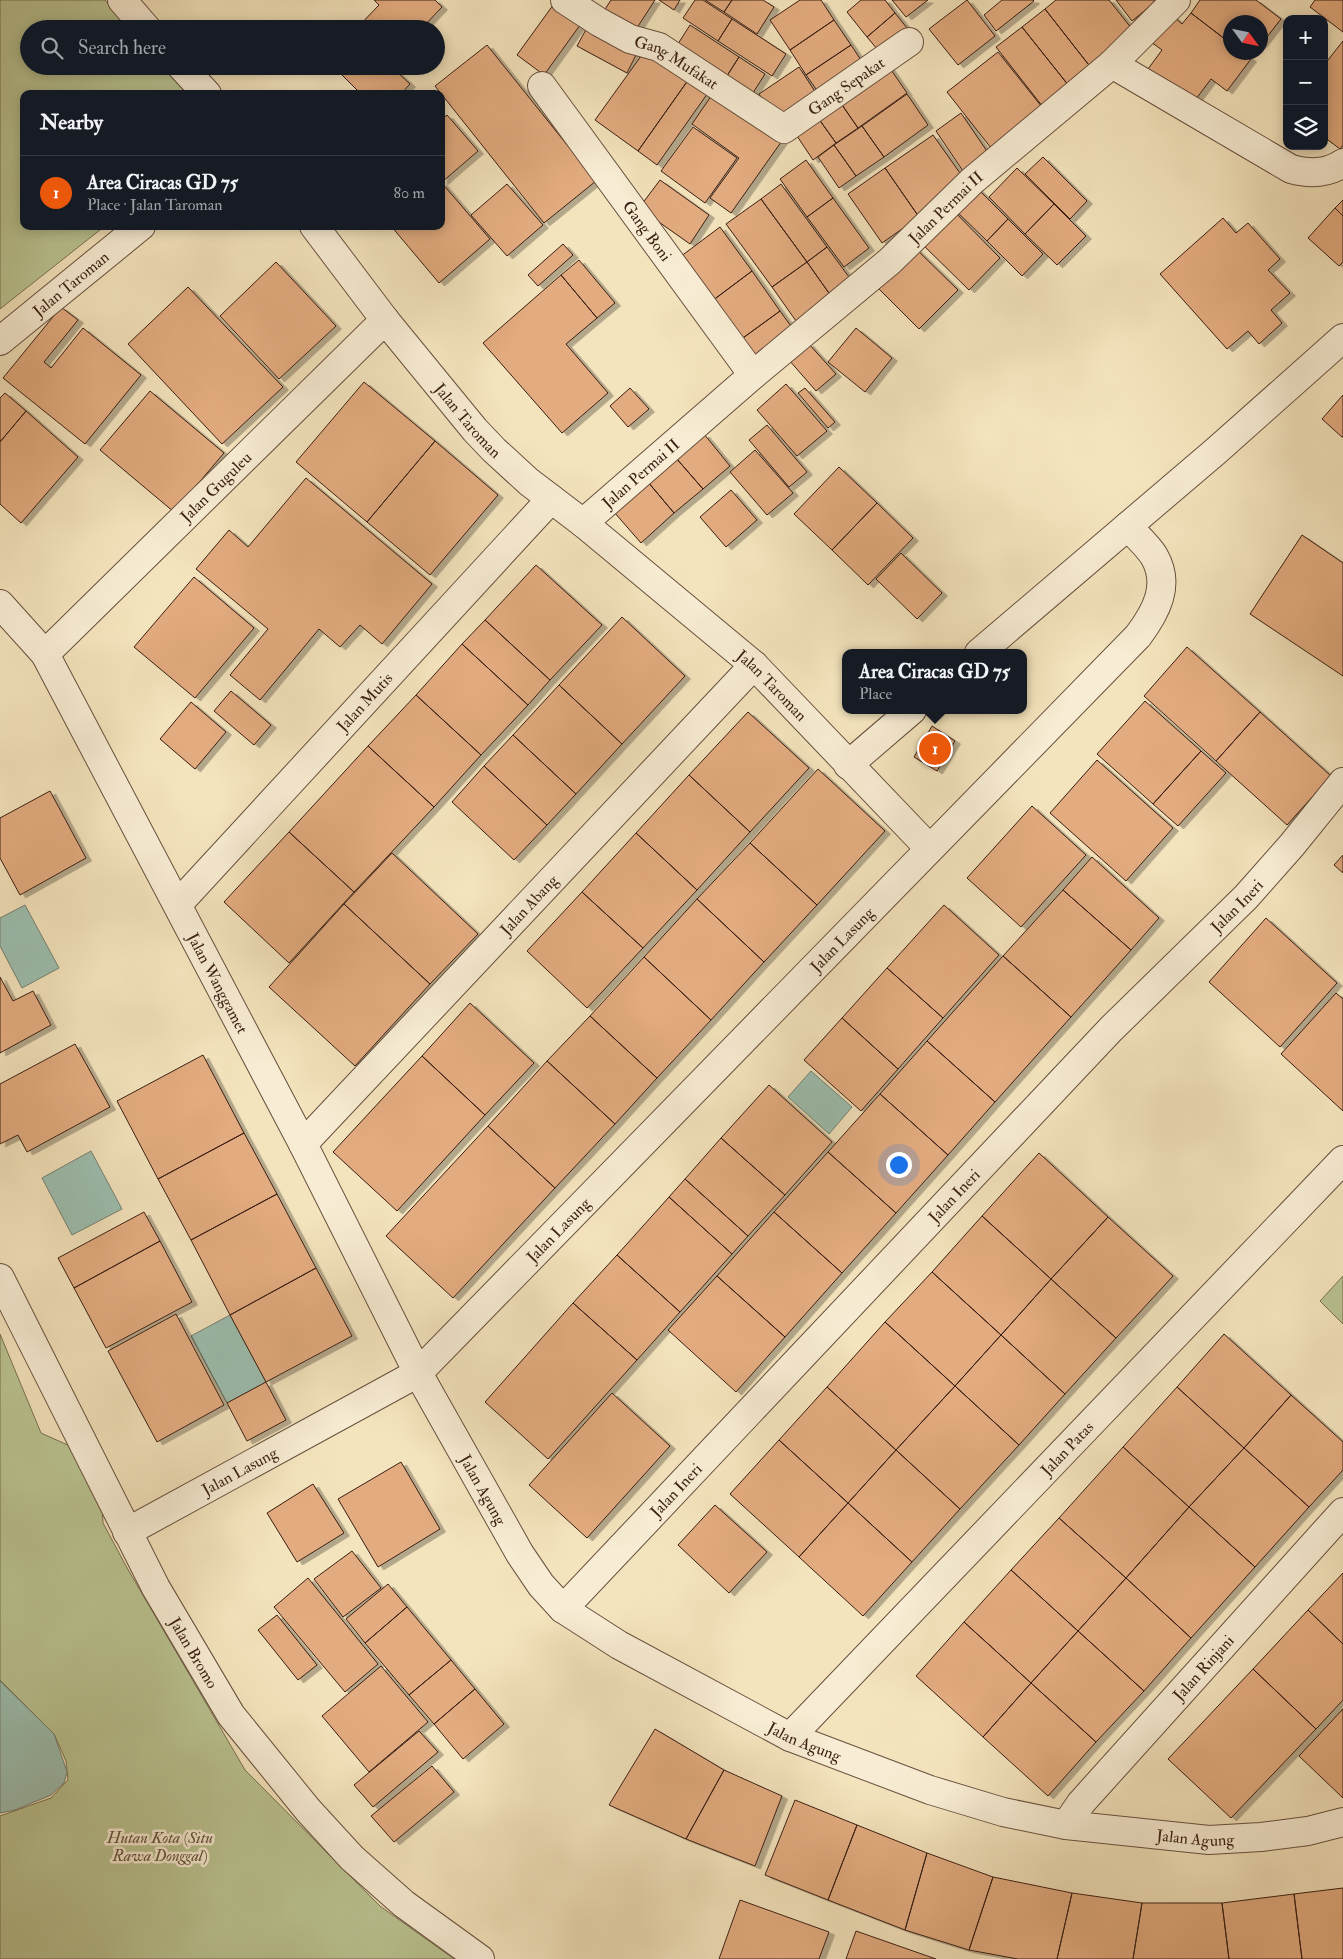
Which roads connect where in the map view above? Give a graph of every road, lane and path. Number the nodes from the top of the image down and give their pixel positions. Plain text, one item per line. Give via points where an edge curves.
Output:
1 (565, 0) edge
2 (1176, 0) edge
3 (909, 42) dead end
4 (1112, 64) junction
5 (189, 75) edge
6 (542, 86) dead end
7 (203, 90) edge
8 (784, 129) joint
9 (1343, 164) edge
10 (136, 230) edge
11 (317, 230) edge
12 (386, 320) junction
13 (1343, 338) edge
14 (0, 341) edge
15 (753, 375) junction
16 (551, 499) junction
17 (583, 522) junction
18 (1128, 526) junction
19 (0, 604) edge
20 (984, 649) edge
21 (45, 654) junction
22 (754, 665) junction
23 (907, 714) edge
24 (848, 765) junction
25 (1343, 782) edge
26 (929, 848) junction
27 (178, 904) junction
28 (303, 1144) junction
29 (1343, 1160) edge
30 (0, 1278) edge
31 (418, 1373) junction
32 (1343, 1512) edge
33 (128, 1532) junction
34 (563, 1609) junction
35 (790, 1737) junction
36 (1343, 1822) edge
37 (1066, 1825) junction
38 (480, 1959) edge

1 - 8 street, Gang Mufakat via 630,39 659,47
2 - 4 street, Jalan Permai II
3 - 8 street, Gang Sepakat
4 - 9 street via 1291,169 1304,173 1325,172
4 - 15 street, Jalan Permai II via 972,181 890,261
5 - 7 street
6 - 15 street, Gang Boni
10 - 14 street, Jalan Taroman
11 - 12 street, Jalan Taroman
12 - 16 street, Jalan Taroman via 475,430
12 - 21 street, Jalan Guguleu
13 - 18 street
15 - 17 street, Jalan Permai II
16 - 17 street, Jalan Taroman
16 - 27 street, Jalan Mutis
17 - 22 street, Jalan Taroman
18 - 20 street
18 - 26 street via 1154,556 1159,568 1161,594 1150,620 1138,636
19 - 21 street, Jalan Wanggamet
21 - 27 street, Jalan Wanggamet
22 - 24 street, Jalan Taroman
22 - 28 street, Jalan Abang
23 - 24 street
24 - 26 street, Jalan Taroman
25 - 34 street, Jalan Ineri via 1246,897 1111,1028
26 - 31 street, Jalan Lasung
27 - 28 street, Jalan Wanggamet
28 - 31 street, Jalan Wanggamet
29 - 35 street, Jalan Patas
30 - 33 street, Jalan Bromo
31 - 33 street, Jalan Lasung
31 - 34 street, Jalan Agung via 520,1554 541,1585
32 - 37 street, Jalan Rinjani via 1081,1803
33 - 38 street, Jalan Bromo via 156,1588 231,1715 308,1810 352,1858 404,1904
34 - 35 street, Jalan Agung via 619,1645
35 - 37 street, Jalan Agung via 930,1790 1003,1812
36 - 37 street, Jalan Agung via 1271,1836 1209,1840

